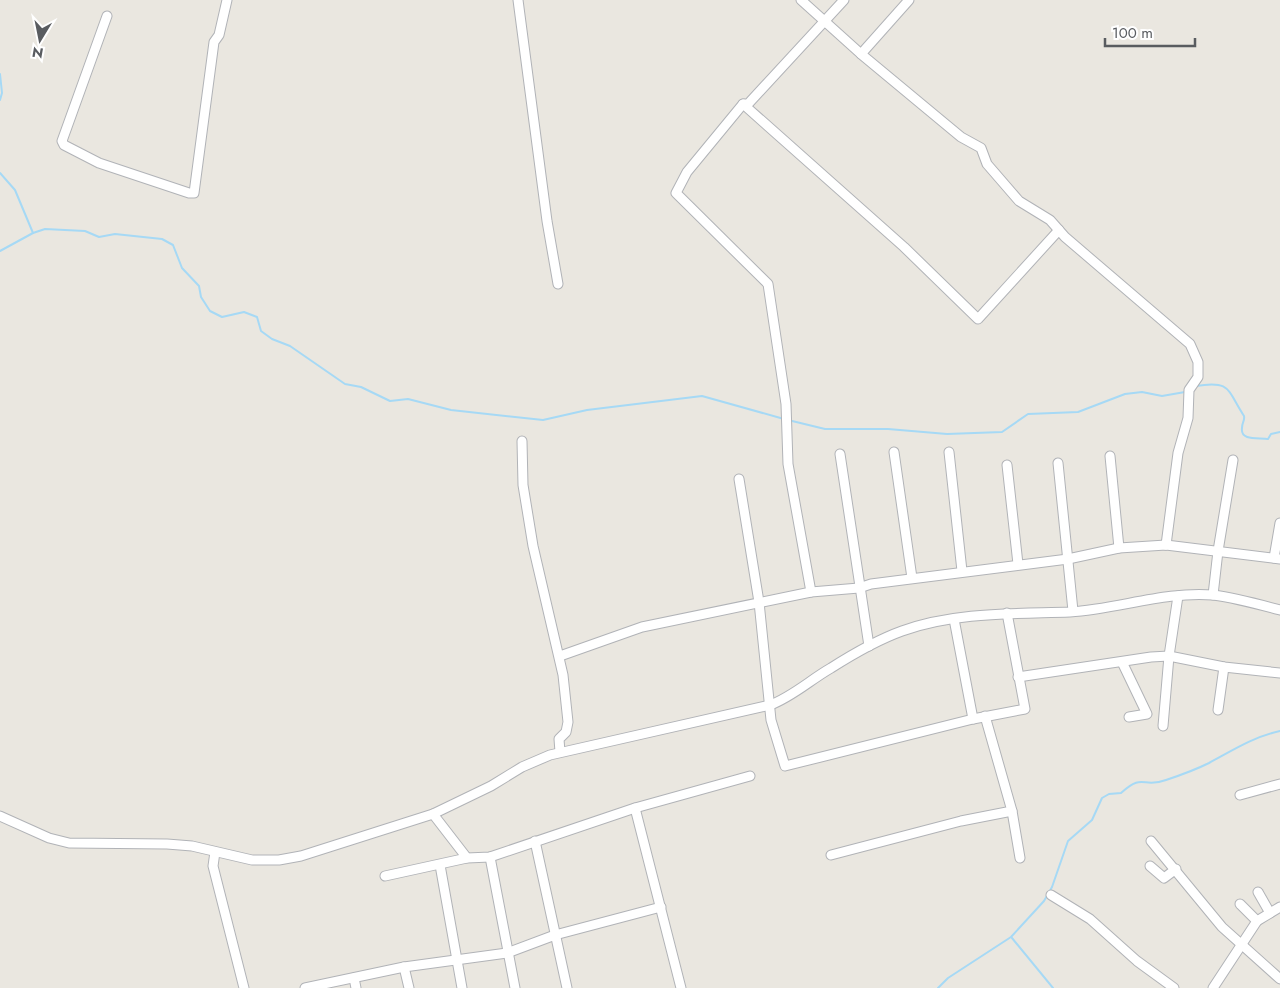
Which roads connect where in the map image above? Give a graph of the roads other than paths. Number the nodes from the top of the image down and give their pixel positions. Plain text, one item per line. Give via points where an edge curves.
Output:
1 (227, 0) edge
2 (518, 0) edge
3 (801, 0) edge
4 (844, 0) edge
5 (909, 0) edge
6 (107, 16) dead end
7 (825, 20) junction
8 (861, 54) junction
9 (743, 104) junction
10 (1059, 230) junction
11 (558, 284) dead end
12 (522, 441) dead end
13 (894, 452) dead end
14 (949, 452) dead end
15 (840, 454) dead end
16 (1110, 456) dead end
17 (1233, 460) dead end
18 (1058, 463) dead end
19 (1007, 465) dead end
20 (739, 480) dead end
21 (1280, 523) edge
22 (1166, 545) junction
23 (1119, 548) junction
24 (1218, 551) junction
25 (1277, 558) edge
26 (1068, 559) junction
27 (1018, 564) junction
28 (962, 571) junction
29 (912, 578) junction
30 (860, 588) junction
31 (811, 592) junction
32 (1213, 595) junction
33 (1178, 596) junction
34 (759, 602) junction
35 (1280, 610) edge
36 (1073, 612) junction
37 (1006, 613) junction
38 (954, 620) junction
39 (869, 646) junction
40 (560, 656) junction
41 (1169, 656) junction
42 (1122, 662) junction
43 (1224, 667) junction
44 (1280, 673) edge
45 (1018, 677) junction
46 (770, 705) junction
47 (1218, 710) dead end
48 (985, 716) junction
49 (1128, 717) dead end
50 (973, 719) junction
51 (1163, 726) dead end
52 (560, 752) junction
53 (750, 776) dead end
54 (1280, 784) edge
55 (1240, 795) dead end
56 (635, 808) junction
57 (1012, 811) junction
58 (433, 814) junction
59 (0, 816) edge
60 (535, 841) junction
61 (1151, 841) dead end
62 (215, 852) junction
63 (831, 855) dead end
64 (490, 857) junction
65 (467, 858) junction
66 (1020, 858) dead end
67 (440, 864) junction
68 (1150, 866) dead end
69 (1176, 869) junction
70 (385, 876) dead end
71 (1258, 892) dead end
72 (1051, 896) dead end
73 (1240, 904) dead end
74 (661, 907) junction
75 (1280, 907) edge
76 (1270, 913) junction
77 (1258, 921) junction
78 (555, 934) junction
79 (1242, 943) junction
80 (507, 953) junction
81 (456, 961) junction
82 (404, 967) junction
83 (354, 978) junction
84 (1280, 979) edge
85 (244, 988) edge
86 (305, 988) edge
87 (356, 988) edge
88 (409, 988) edge
89 (462, 988) edge
90 (515, 988) edge
91 (567, 988) edge
92 (682, 988) edge
93 (1174, 988) edge
94 (1213, 988) edge

1 - 6 street via 219,35 214,42 194,193 99,163 62,142
2 - 11 street
3 - 7 street
4 - 7 street
5 - 8 street
7 - 8 street
7 - 9 street via 748,104
8 - 10 street via 961,137 980,148 987,164 1019,201 1050,220
9 - 10 street via 904,247 978,319
9 - 31 street via 687,172 676,193 768,284 786,404 788,464
10 - 22 street via 1190,344 1198,362 1198,377 1189,390 1188,418 1178,453
12 - 40 street via 523,485 533,546
13 - 29 street
14 - 28 street
15 - 30 street
16 - 23 street
17 - 24 street
18 - 26 street
19 - 27 street
20 - 34 street
21 - 25 street
22 - 23 street
22 - 24 street
23 - 26 street
24 - 25 street
24 - 32 street
26 - 27 street
26 - 36 street
27 - 28 street
28 - 29 street
29 - 30 street
30 - 31 street
30 - 39 street
31 - 34 street
32 - 33 street
32 - 35 street
33 - 36 street
33 - 41 street
34 - 40 street via 642,626
34 - 46 street
36 - 37 street
37 - 38 street
37 - 45 street
38 - 39 street via 925,624
38 - 50 street
39 - 46 street
40 - 52 street via 568,722 566,732 559,738
41 - 42 street
41 - 43 street
41 - 51 street
42 - 45 street
42 - 49 street via 1147,714
43 - 44 street
43 - 47 street
45 - 48 street via 1025,709
46 - 50 street via 771,720 785,766
46 - 52 street
48 - 50 street
48 - 57 street
52 - 58 street via 522,767
53 - 56 street
54 - 55 street
56 - 60 street
56 - 74 street
57 - 63 street
57 - 66 street
58 - 62 street via 279,860 252,860
58 - 65 street
59 - 62 street via 49,838 69,843 167,844
60 - 64 street
60 - 78 street
61 - 69 street
62 - 85 street via 213,866
64 - 65 street
64 - 80 street
65 - 67 street
67 - 70 street
67 - 81 street
68 - 69 street via 1164,878
69 - 79 street via 1222,927
71 - 76 street
72 - 93 street via 1090,919 1137,961
73 - 77 street
74 - 78 street
74 - 92 street
75 - 76 street
76 - 77 street
77 - 79 street
78 - 80 street
78 - 91 street
79 - 84 street
79 - 94 street
80 - 81 street
80 - 90 street
81 - 82 street
81 - 89 street
82 - 83 street
82 - 88 street
83 - 86 street
83 - 87 street

